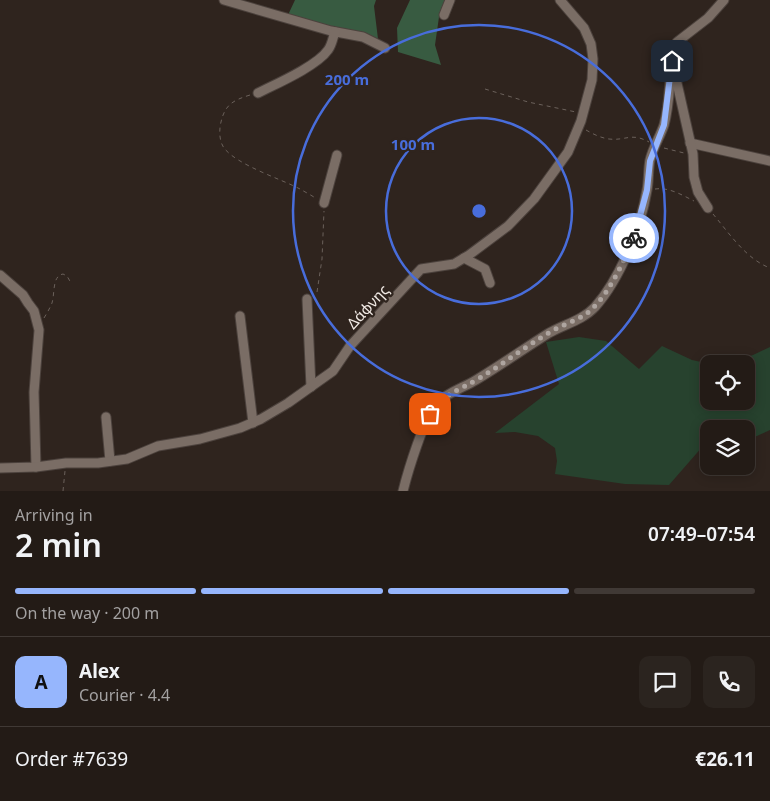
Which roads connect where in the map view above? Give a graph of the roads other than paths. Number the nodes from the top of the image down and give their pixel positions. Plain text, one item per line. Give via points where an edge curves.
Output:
1 (224, 0) edge
2 (450, 0) edge
3 (560, 0) edge
4 (724, 0) edge
5 (444, 15) dead end
6 (335, 32) junction
7 (385, 48) dead end
8 (672, 61) junction
9 (258, 93) road end
10 (690, 143) junction
11 (337, 155) dead end
12 (770, 162) edge
13 (324, 203) road end
14 (708, 208) road end
15 (464, 258) junction
16 (0, 275) edge
17 (490, 283) dead end
18 (308, 299) dead end
19 (240, 316) dead end
20 (311, 387) junction
21 (106, 416) dead end
22 (253, 423) junction
23 (110, 461) junction
24 (36, 467) junction
25 (0, 468) edge
26 (403, 491) edge

1 - 6 street
2 - 5 street
3 - 15 street, Δάφνης via 584,28 591,44 592,80 579,126 568,152 534,199 508,226
4 - 8 street via 708,18 677,42
6 - 7 street via 363,37
6 - 9 street via 329,49 320,59
8 - 10 street
8 - 26 street via 664,125 650,161 638,229 596,306 437,404 418,444
10 - 12 street
10 - 14 street via 698,192
11 - 13 street
15 - 17 street via 485,269
15 - 20 street, Δάφνης via 449,266 421,269 350,346 332,371
16 - 24 street via 34,311 39,330 34,392
18 - 20 street
19 - 22 street
20 - 22 street, Δάφνης
21 - 23 street
22 - 23 street, Δάφνης via 200,439 158,446 128,459
23 - 24 street, Δάφνης
24 - 25 street, Δάφνης

